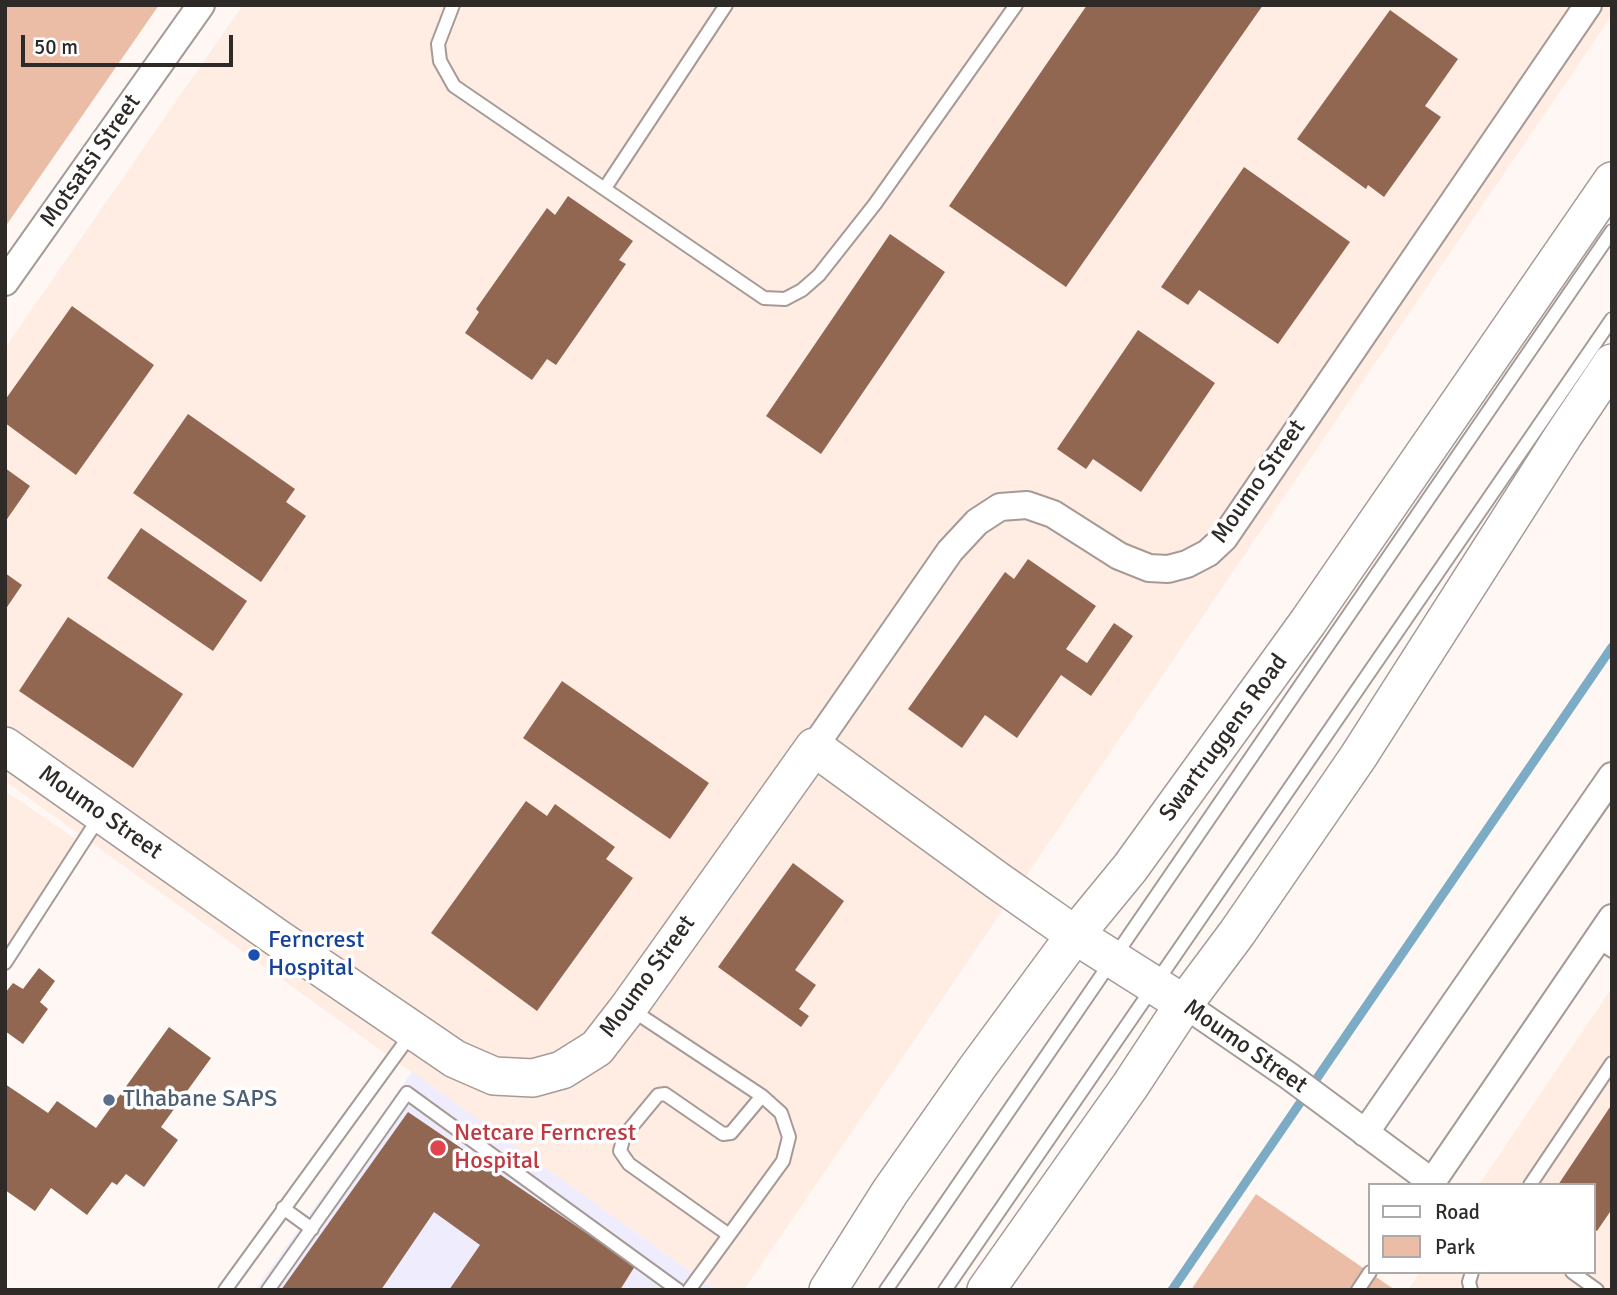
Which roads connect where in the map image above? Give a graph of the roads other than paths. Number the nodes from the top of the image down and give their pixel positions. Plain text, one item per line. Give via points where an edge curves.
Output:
1 (201, 5) edge
2 (453, 5) edge
3 (1016, 5) edge
4 (1587, 5) edge
5 (722, 7) edge
6 (1612, 181) edge
7 (605, 188) junction
8 (1612, 231) edge
9 (5, 282) edge
10 (1612, 319) edge
11 (1612, 363) edge
12 (5, 746) edge
13 (814, 747) junction
14 (1612, 776) edge
15 (102, 813) junction
16 (1612, 918) edge
17 (1075, 935) junction
18 (1604, 946) edge
19 (1113, 959) junction
20 (5, 963) edge
21 (1169, 995) junction
22 (628, 1007) junction
23 (413, 1031) junction
24 (1612, 1063) edge
25 (762, 1096) junction
26 (1365, 1133) junction
27 (1431, 1183) edge
28 (1531, 1183) edge
29 (283, 1208) junction
30 (312, 1229) junction
31 (729, 1235) junction
32 (1369, 1274) edge
33 (1575, 1274) edge
34 (225, 1290) edge
35 (268, 1290) edge
36 (678, 1290) edge
37 (689, 1290) edge
38 (828, 1290) edge
39 (886, 1290) edge
40 (945, 1290) edge
41 (986, 1290) edge
42 (1358, 1290) edge
43 (1597, 1290) edge

1 - 9 street, Motsatsi Street
2 - 7 lane via 438,44 440,61 454,86
3 - 7 lane via 820,275 785,299 764,298
4 - 13 street, Moumo Street via 1224,538 1187,564 1149,568 1119,556 1053,514 1027,505 1000,507 977,522 950,551
5 - 7 lane
6 - 17 main road, Swartruggens Road via 1308,622 1130,868
8 - 19 lane
10 - 21 lane
11 - 21 main road via 1358,757 1237,933
12 - 15 main road, Moumo Street
13 - 17 main road, Moumo Street
13 - 22 main road, Moumo Street
14 - 26 street
15 - 20 lane
15 - 23 main road, Moumo Street
16 - 18 street
17 - 19 main road, Moumo Street
17 - 38 main road, Swartruggens Road via 890,1192
18 - 27 street
19 - 21 main road, Moumo Street
19 - 39 lane
21 - 26 street, Moumo Street
21 - 40 lane
21 - 41 main road via 1130,1086
22 - 23 main road, Moumo Street via 597,1048 562,1070 533,1078 494,1076 455,1059
22 - 25 lane
23 - 29 lane
24 - 28 lane
25 - 31 lane via 781,1113 789,1138 783,1161
25 - 31 lane via 731,1133 723,1134 665,1094 658,1096 624,1136 620,1151 629,1164
26 - 27 street, Moumo Street
29 - 30 lane
29 - 34 lane
30 - 35 lane
30 - 36 lane via 407,1093
31 - 37 lane
32 - 42 lane
33 - 43 lane

